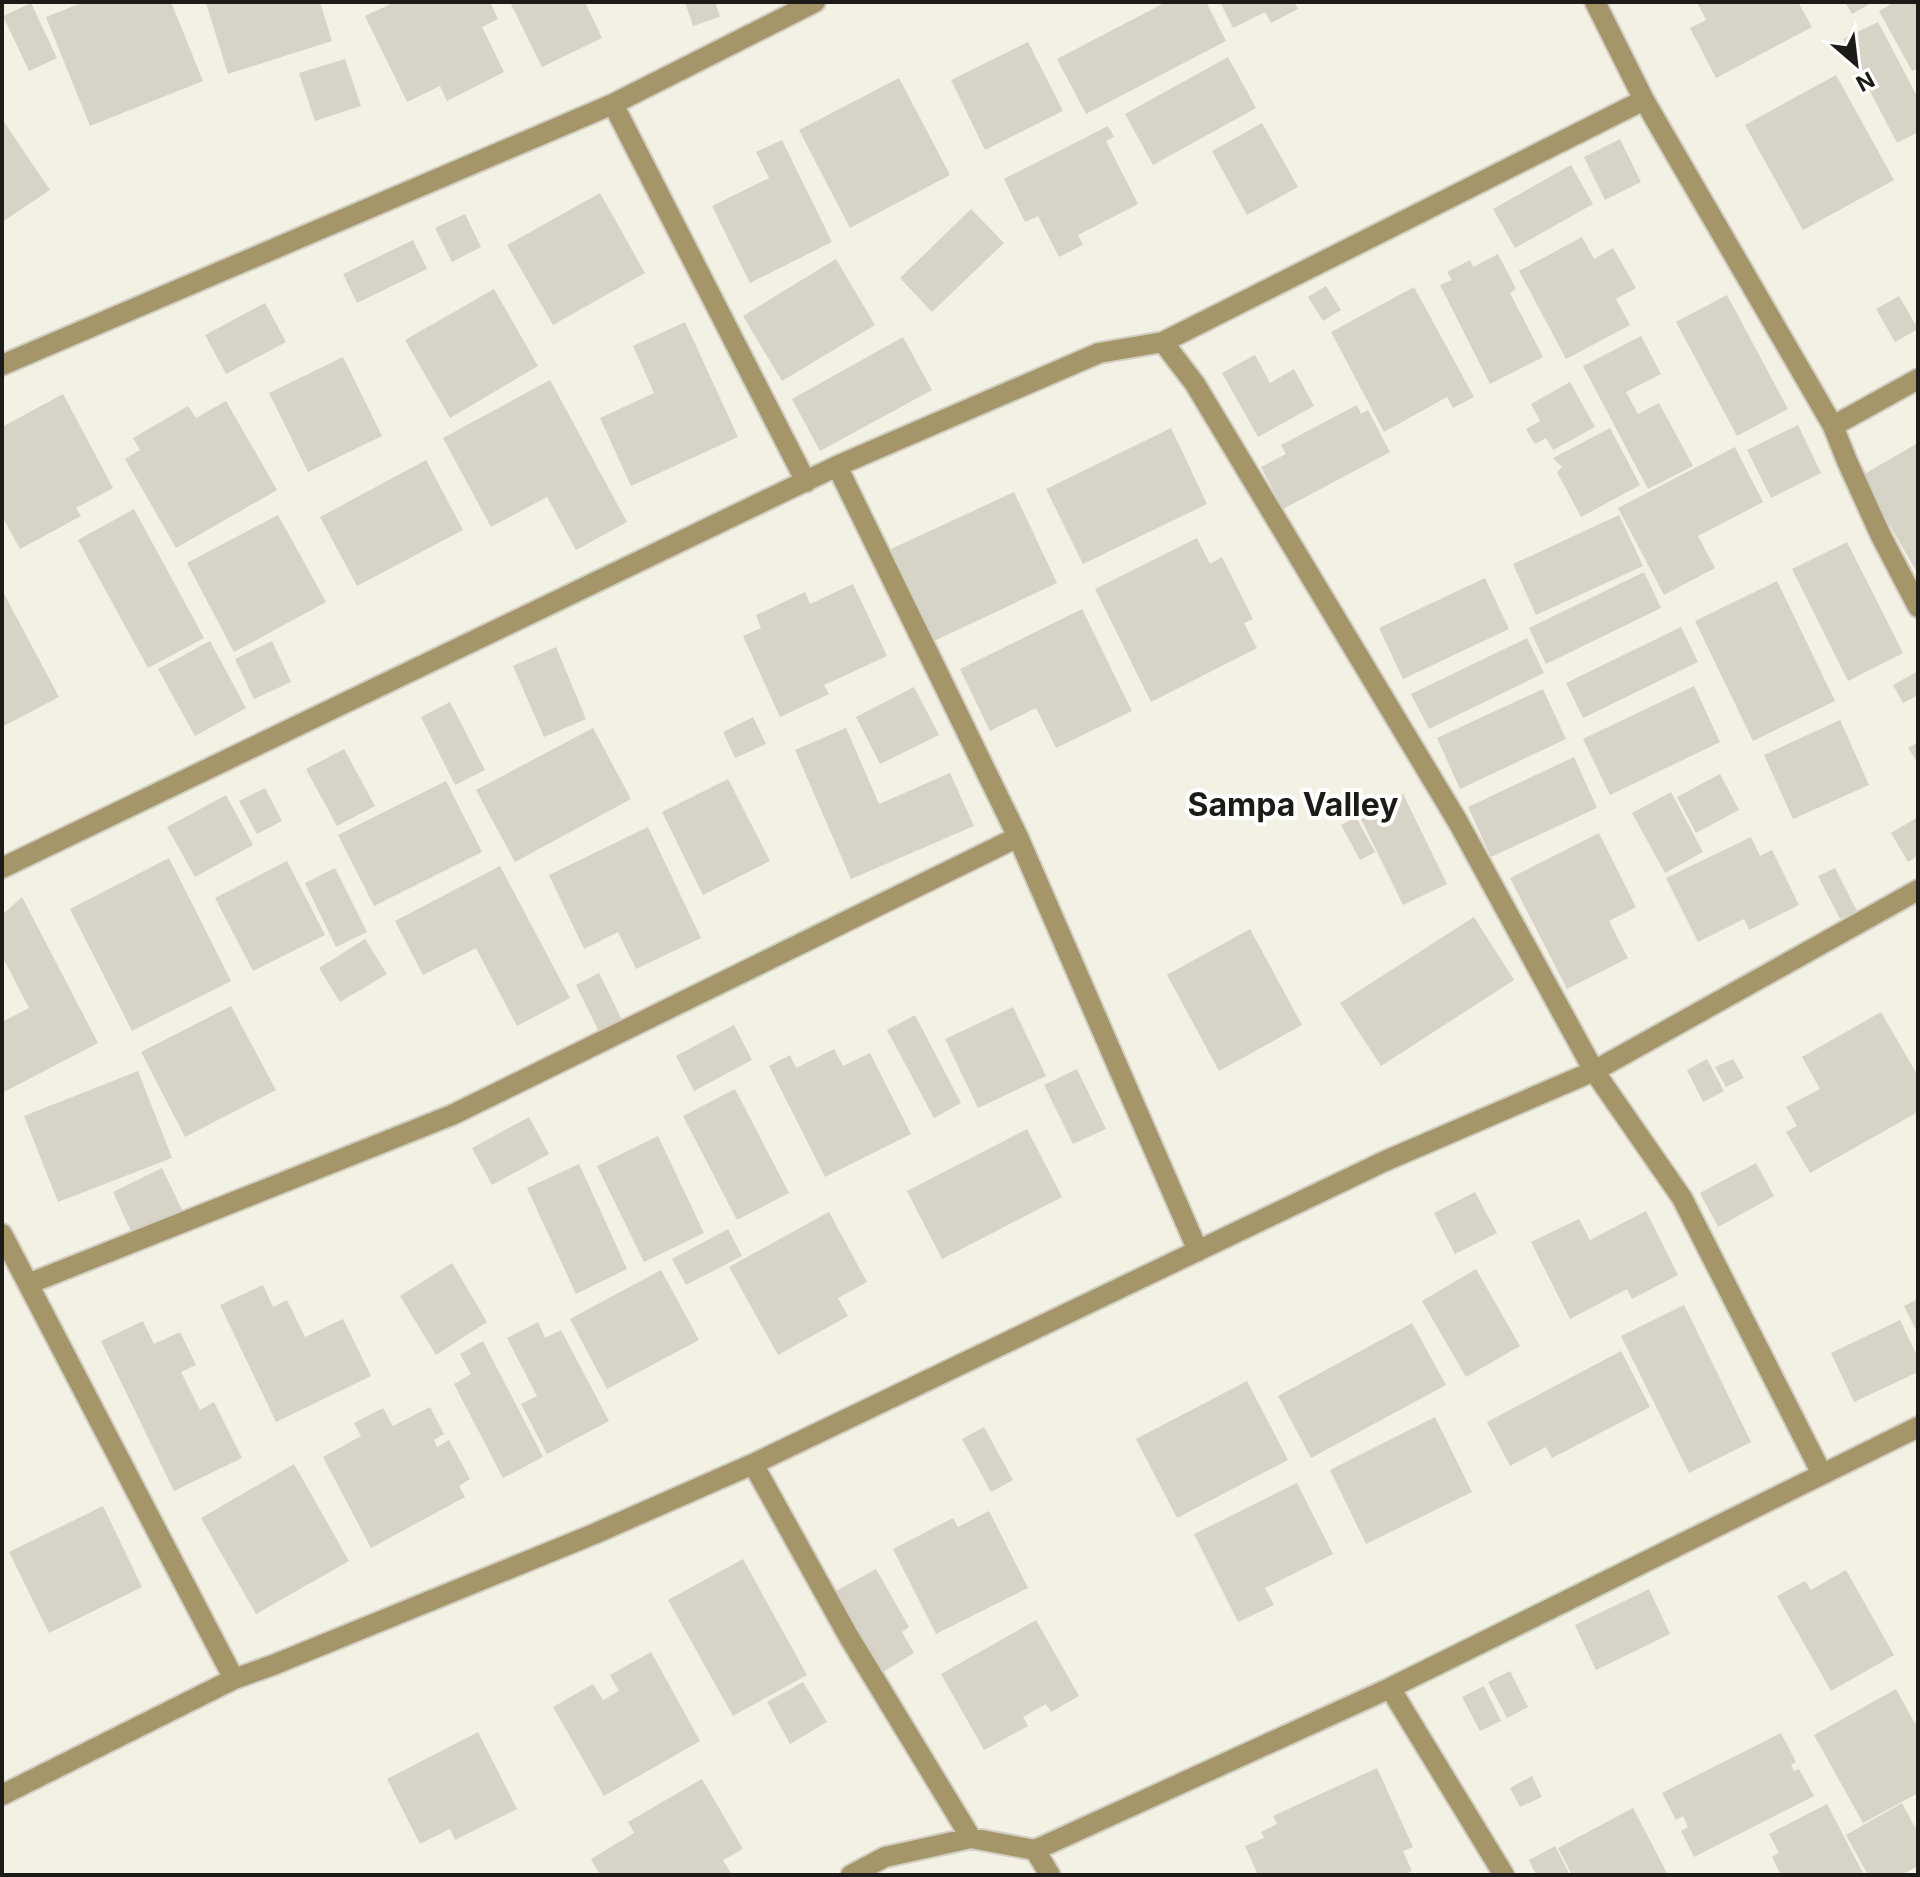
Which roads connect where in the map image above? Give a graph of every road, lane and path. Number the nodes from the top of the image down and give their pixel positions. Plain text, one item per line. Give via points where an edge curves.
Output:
1 (815, 2) edge
2 (1595, 2) edge
3 (1644, 100) junction
4 (613, 104) junction
5 (1163, 342) junction
6 (2, 365) edge
7 (1918, 379) edge
8 (1833, 426) junction
9 (837, 466) junction
10 (806, 482) junction
11 (1918, 607) edge
12 (1018, 837) junction
13 (2, 868) edge
14 (1918, 890) edge
15 (1594, 1071) junction
16 (2, 1234) edge
17 (1198, 1251) junction
18 (28, 1284) junction
19 (1918, 1427) edge
20 (753, 1464) junction
21 (1822, 1474) junction
22 (234, 1679) junction
23 (1390, 1688) junction
24 (2, 1795) edge
25 (971, 1838) junction
26 (1035, 1850) junction
27 (851, 1875) edge
28 (1050, 1875) edge
29 (1504, 1875) edge

1 - 4 street
2 - 3 street
3 - 5 street
3 - 8 street
4 - 6 street
4 - 10 street
5 - 9 street via 1099,353
5 - 15 street via 1195,384 1458,822
7 - 8 street
8 - 11 street
9 - 10 street
9 - 12 street
10 - 13 street
12 - 17 street
12 - 18 street via 452,1115
14 - 15 street
15 - 17 street via 1385,1161
15 - 21 street via 1682,1198
16 - 18 street
17 - 20 street
18 - 22 street
19 - 21 street
20 - 22 street
20 - 25 street via 849,1637
21 - 23 street
22 - 24 street
23 - 26 street
23 - 29 street
25 - 26 street
25 - 27 street via 885,1857
26 - 28 street

